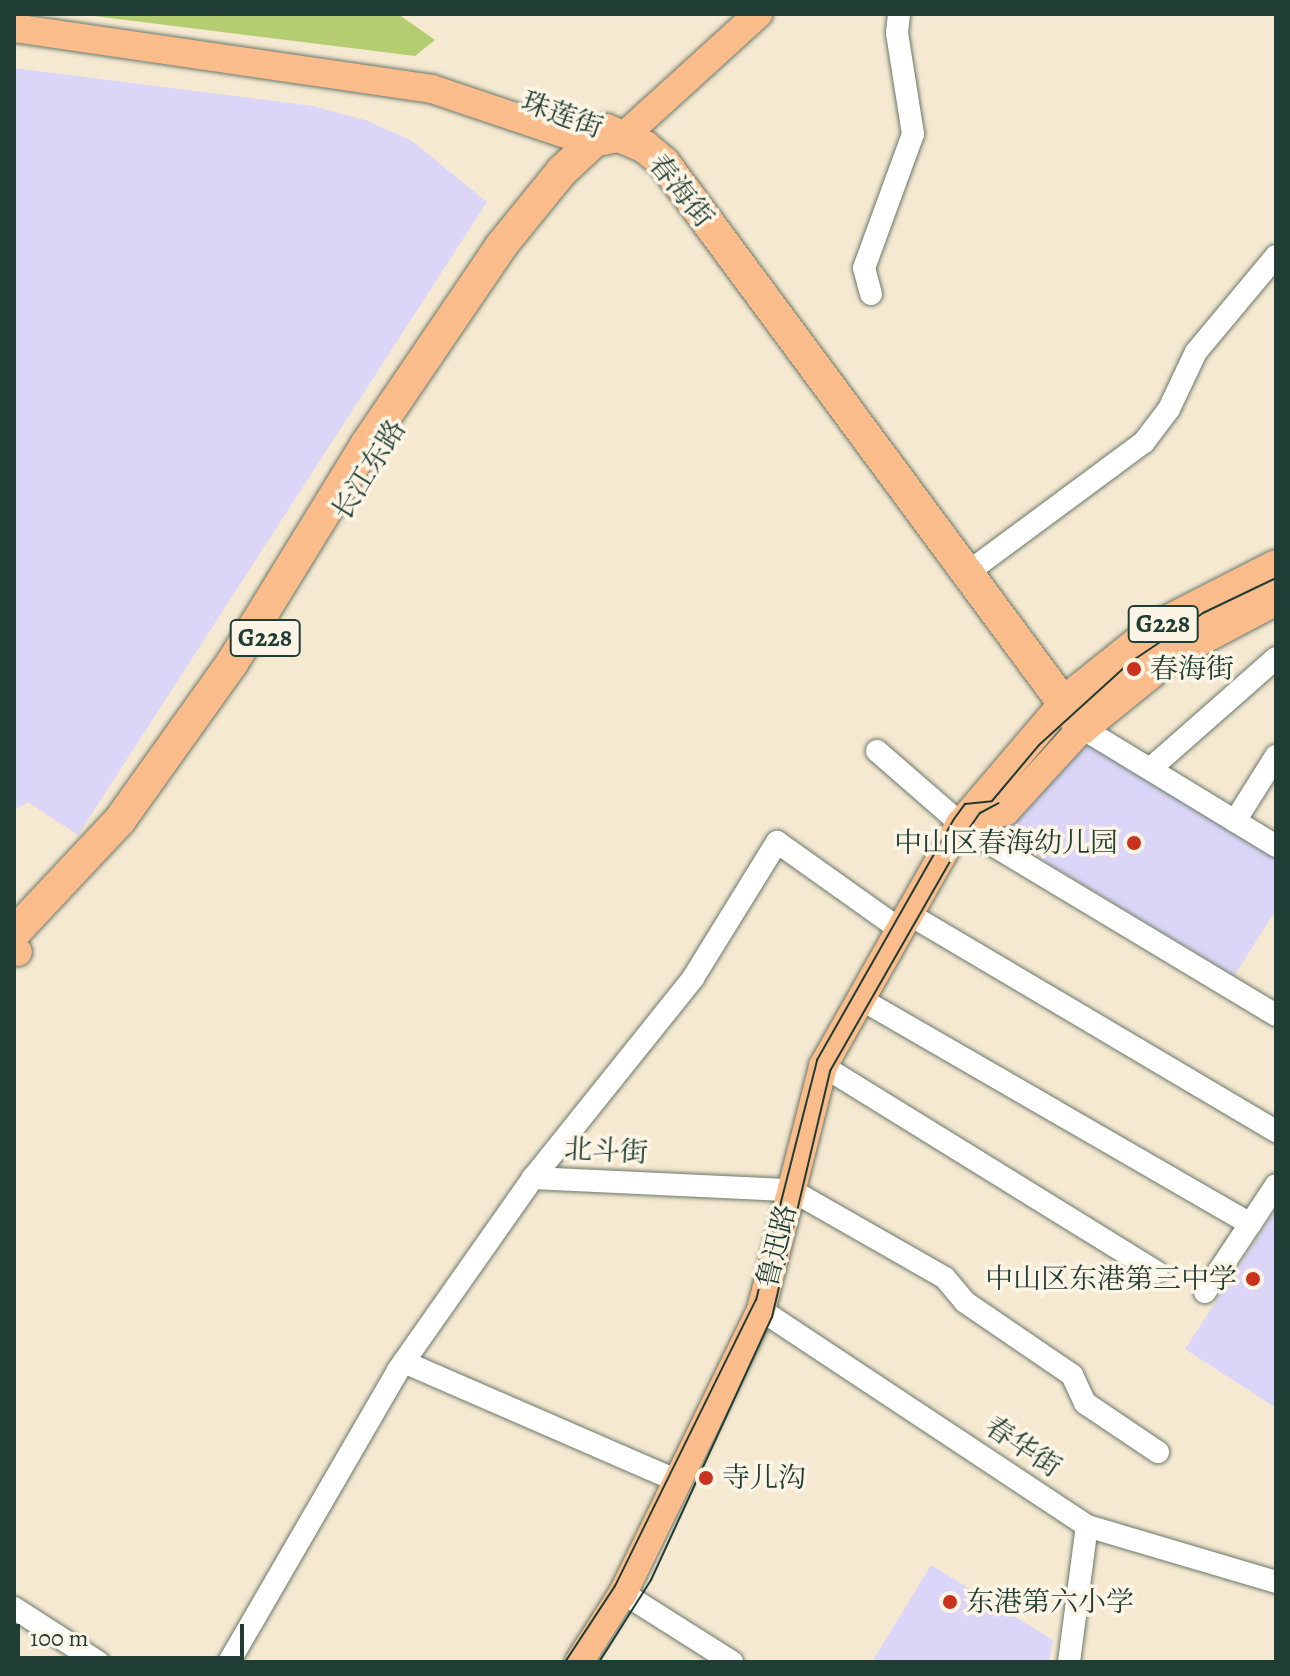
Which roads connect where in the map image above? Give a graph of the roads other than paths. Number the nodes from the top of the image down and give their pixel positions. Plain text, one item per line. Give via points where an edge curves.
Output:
1 (30, 14) edge
2 (732, 14) edge
3 (758, 14) edge
4 (899, 14) edge
5 (14, 28) edge
6 (607, 137) junction
7 (1276, 256) edge
8 (871, 294) dead end
9 (1276, 566) edge
10 (967, 573) junction
11 (1276, 599) edge
12 (1276, 658) edge
13 (1072, 715) junction
14 (877, 751) dead end
15 (1276, 756) edge
16 (1150, 769) junction
17 (1235, 821) junction
18 (960, 824) junction
19 (1276, 846) edge
20 (903, 921) junction
21 (15, 948) edge
22 (859, 998) junction
23 (1276, 1015) edge
24 (823, 1066) junction
25 (1276, 1131) edge
26 (533, 1178) junction
27 (1276, 1185) edge
28 (791, 1190) junction
29 (1250, 1224) junction
30 (1156, 1272) dead end
31 (1205, 1292) dead end
32 (761, 1310) junction
33 (404, 1362) junction
34 (1158, 1452) dead end
35 (678, 1481) junction
36 (1087, 1526) junction
37 (1276, 1582) edge
38 (623, 1593) junction
39 (14, 1608) edge
40 (726, 1660) edge
41 (98, 1662) edge
42 (229, 1662) edge
43 (579, 1662) edge
44 (1069, 1662) edge

1 - 6 main road, 珠莲街 via 436,73
2 - 6 main road, 长江东路
3 - 6 main road, 长江东路
4 - 8 street via 897,33 913,134 864,268
5 - 6 main road, 珠莲街 via 432,89
6 - 10 highway, 春海街 via 664,163
6 - 21 highway, 长江东路 / G228 via 498,275 379,453 244,671 141,819 76,897
7 - 10 street via 1196,352 1169,409 1144,442
9 - 13 highway, G228 via 1159,626
10 - 13 highway, 春海街
11 - 13 highway, G228
12 - 16 street
13 - 16 street, 春海街
13 - 18 main road, 鲁迅路
14 - 18 street
15 - 17 street
16 - 17 street, 春海街
17 - 19 street, 春海街
18 - 20 main road, 鲁迅路
18 - 23 street
20 - 22 main road, 鲁迅路
20 - 25 street
20 - 26 street via 777,842 693,978
22 - 24 main road, 鲁迅路
22 - 29 street
24 - 28 main road, 鲁迅路
24 - 30 street
26 - 28 street, 北斗街
26 - 33 street, 北斗街
27 - 29 street
28 - 32 main road, 鲁迅路
28 - 34 street, 北斗街 via 945,1278 965,1302 1072,1375 1085,1403
29 - 31 street
32 - 35 main road, 鲁迅路
32 - 36 street, 春华街
33 - 35 street
33 - 42 street, 北斗街
35 - 38 main road, 鲁迅路
36 - 37 street, 春华街
36 - 44 street
38 - 40 street
38 - 43 main road, 鲁迅路
39 - 41 street

